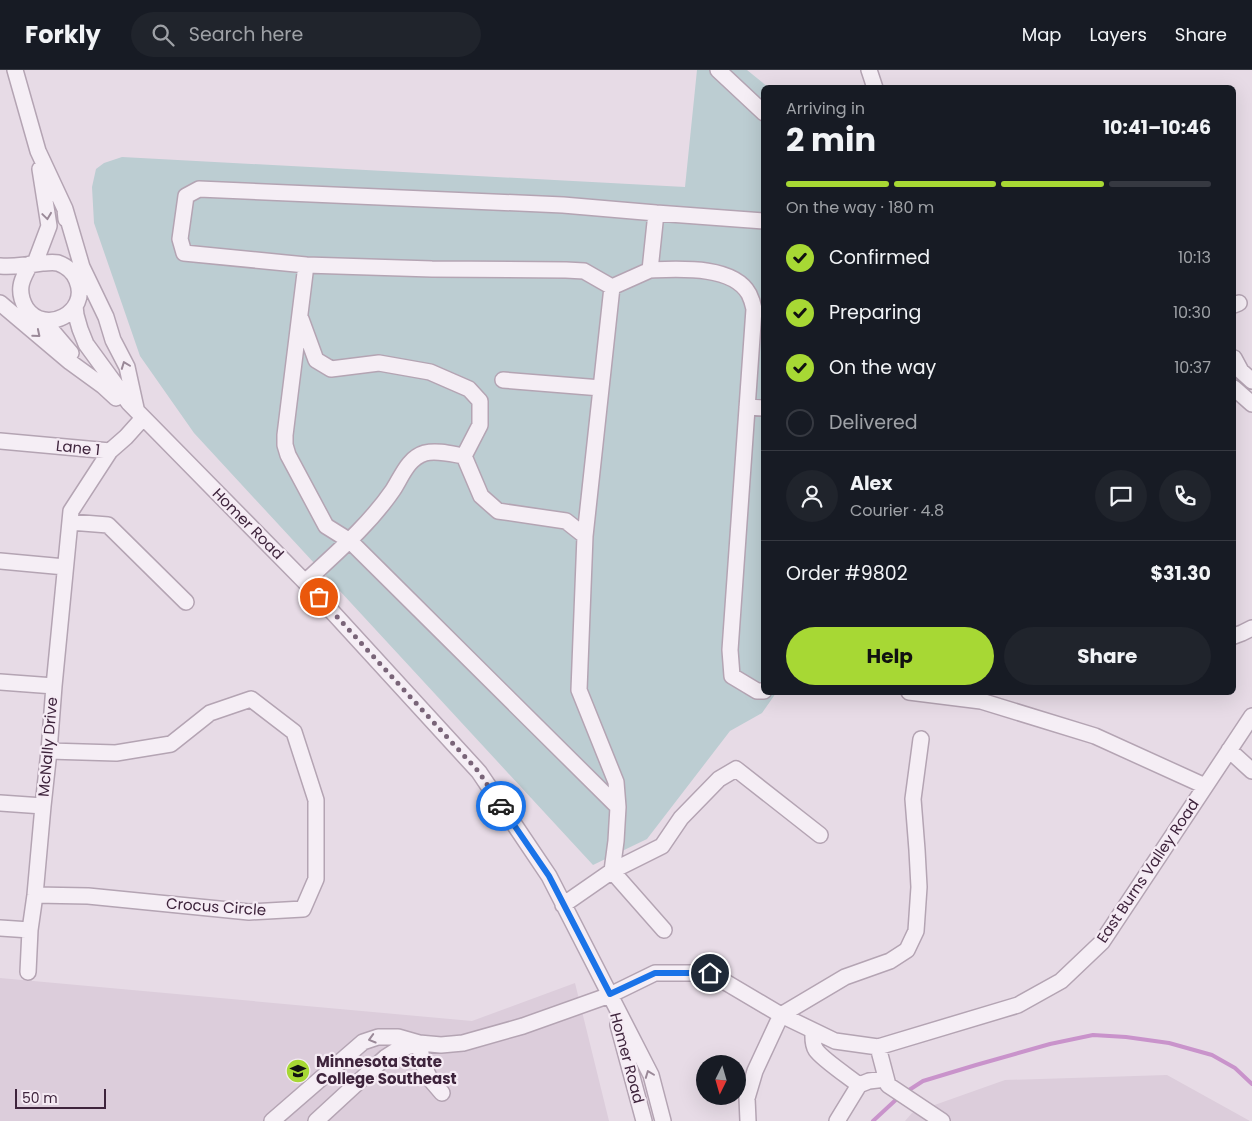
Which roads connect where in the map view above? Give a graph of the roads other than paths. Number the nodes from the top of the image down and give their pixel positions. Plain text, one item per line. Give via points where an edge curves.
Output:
1 (15, 70) edge
2 (718, 70) edge
3 (869, 70) edge
4 (874, 85) edge
5 (761, 110) edge
6 (38, 151) junction
7 (65, 209) junction
8 (656, 213) junction
9 (761, 221) edge
10 (32, 264) junction
11 (306, 264) junction
12 (0, 266) edge
13 (650, 270) junction
14 (74, 275) junction
15 (612, 286) junction
16 (0, 293) edge
17 (0, 303) edge
18 (75, 306) junction
19 (28, 310) junction
20 (300, 316) junction
21 (43, 320) junction
22 (1236, 362) edge
23 (503, 380) dead end
24 (1252, 381) edge
25 (103, 386) junction
26 (601, 388) junction
27 (1236, 390) edge
28 (1252, 404) edge
29 (747, 407) junction
30 (761, 408) edge
31 (140, 415) junction
32 (0, 441) edge
33 (110, 451) junction
34 (464, 456) junction
35 (70, 522) junction
36 (586, 536) junction
37 (350, 541) junction
38 (0, 561) edge
39 (65, 567) junction
40 (305, 582) junction
41 (186, 602) dead end
42 (1252, 628) edge
43 (1236, 635) edge
44 (0, 682) edge
45 (54, 686) junction
46 (761, 691) edge
47 (933, 695) edge
48 (1252, 716) edge
49 (921, 739) dead end
50 (1229, 750) junction
51 (49, 751) junction
52 (1252, 771) edge
53 (1206, 786) junction
54 (0, 803) edge
55 (43, 806) junction
56 (618, 807) junction
57 (820, 835) dead end
58 (612, 871) junction
59 (35, 895) junction
60 (564, 904) junction
61 (0, 928) edge
62 (30, 930) junction
63 (664, 930) dead end
64 (28, 972) dead end
65 (610, 994) junction
66 (781, 1015) junction
67 (814, 1030) junction
68 (419, 1043) junction
69 (878, 1047) junction
70 (887, 1082) junction
71 (859, 1085) junction
72 (442, 1093) dead end
73 (272, 1121) edge
74 (316, 1121) edge
75 (644, 1121) edge
76 (663, 1121) edge
77 (748, 1121) edge
78 (837, 1121) edge
79 (942, 1121) edge

1 - 6 street
2 - 5 street
3 - 4 street
6 - 7 street
6 -> 10 street via 49,226
7 - 14 street, Homer Road
31 -> 7 street via 127,367 82,267
8 - 9 street
8 - 11 street via 554,204 199,190 186,196 180,239 184,254
8 - 13 street
10 - 12 street
10 - 14 street via 60,264
10 - 19 street via 21,285 23,303
11 - 15 street via 584,271
11 - 20 street
13 - 15 street
13 - 29 street via 715,272 734,278 748,293 754,309
14 - 18 street, Homer Road via 79,290
15 - 26 street
16 - 19 street, Homer Road
17 -> 25 street, Homer Road
18 - 21 street via 62,318
18 - 31 street, Homer Road via 86,344
19 - 21 street, Homer Road
20 - 34 street via 316,360 331,369 379,363 430,372 469,389 480,401 480,425
20 - 37 street via 285,445 326,526
21 - 25 street, Homer Road
22 - 24 street
23 - 26 street
25 - 31 street, Homer Road
26 - 36 street
27 - 28 street
29 - 30 street
29 - 46 street via 730,650 732,676
31 - 33 street, Lane 1 via 126,437
31 - 40 street, Homer Road
32 - 33 street, Lane 1
33 - 35 street, McNally Drive via 71,511
34 - 36 street via 481,496 498,511 566,521
34 - 37 street via 425,453 410,462 393,490
35 - 39 street, McNally Drive
35 - 41 street via 108,526
36 - 56 street via 579,690 616,782
37 - 40 street
37 - 56 street
38 - 39 street
39 - 45 street, McNally Drive
40 - 60 street, Homer Road via 479,772 549,876
42 - 43 street
44 - 45 street
45 - 51 street, McNally Drive
47 - 53 street via 980,701 1096,736
48 - 50 street, East Burns Valley Road
49 - 66 street via 913,799 919,887 916,931 907,950 890,961 845,977
50 - 52 street
50 - 53 street, East Burns Valley Road
51 - 55 street, McNally Drive
51 - 59 street, Crocus Circle via 116,753 171,744 210,713 252,699 294,732 316,800 316,879 303,909 249,912 88,896
53 - 69 street, East Burns Valley Road via 1102,942 1061,981 1018,1005
54 - 55 street
55 - 59 street, McNally Drive
56 - 58 street
57 - 58 street via 736,769 719,779 681,818 662,846
58 - 60 street
58 - 63 street
59 - 62 street, McNally Drive
60 - 65 street, Homer Road
61 - 62 street
62 - 64 street, McNally Drive
65 - 66 street via 655,973 710,973
65 - 68 street via 523,1026 463,1043
65 - 75 street, Homer Road
76 -> 65 street, Homer Road via 651,1075
66 - 67 street
66 - 77 street via 755,1071 747,1098
67 - 69 street via 836,1041
67 - 71 street via 816,1050
68 - 72 street via 423,1064
68 -> 73 street via 398,1037 378,1037 363,1042
68 - 74 street via 386,1057
69 - 70 street
70 - 71 street via 869,1081
70 - 79 street
71 - 78 street

